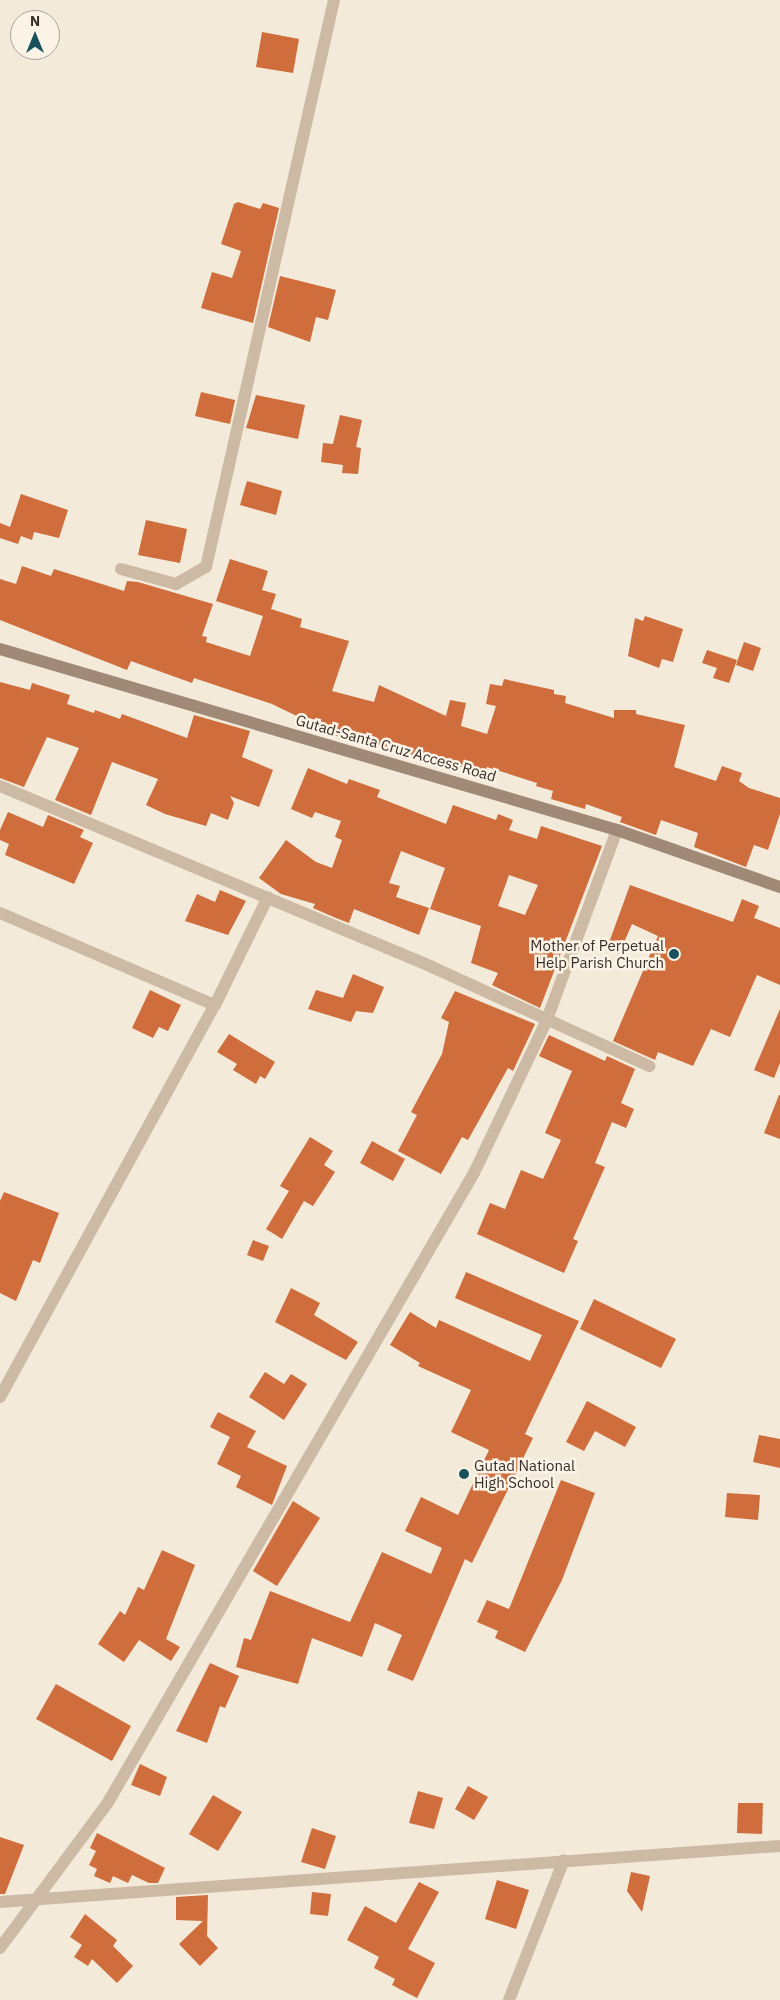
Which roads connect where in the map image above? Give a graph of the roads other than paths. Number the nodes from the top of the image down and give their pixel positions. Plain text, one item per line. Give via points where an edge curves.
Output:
1 (334, 0) edge
2 (121, 569) dead end
3 (0, 649) edge
4 (0, 786) edge
5 (617, 830) junction
6 (780, 887) edge
7 (268, 897) junction
8 (0, 913) edge
9 (214, 1005) junction
10 (546, 1022) junction
11 (649, 1066) dead end
12 (0, 1397) edge
13 (780, 1846) edge
14 (564, 1860) junction
15 (40, 1898) junction
16 (0, 1902) edge
17 (0, 1948) edge
18 (509, 2000) edge

1 - 2 street via 206,567 176,584
3 - 5 main road, Gutad-Santa Cruz Access Road
4 - 7 street
5 - 6 main road, Gutad-Santa Cruz Access Road
5 - 10 street
7 - 9 street
7 - 10 street
8 - 9 street
9 - 12 street
10 - 11 street
10 - 15 street via 464,1190 106,1804
13 - 14 street
14 - 15 street
14 - 18 street
15 - 16 street
15 - 17 street

